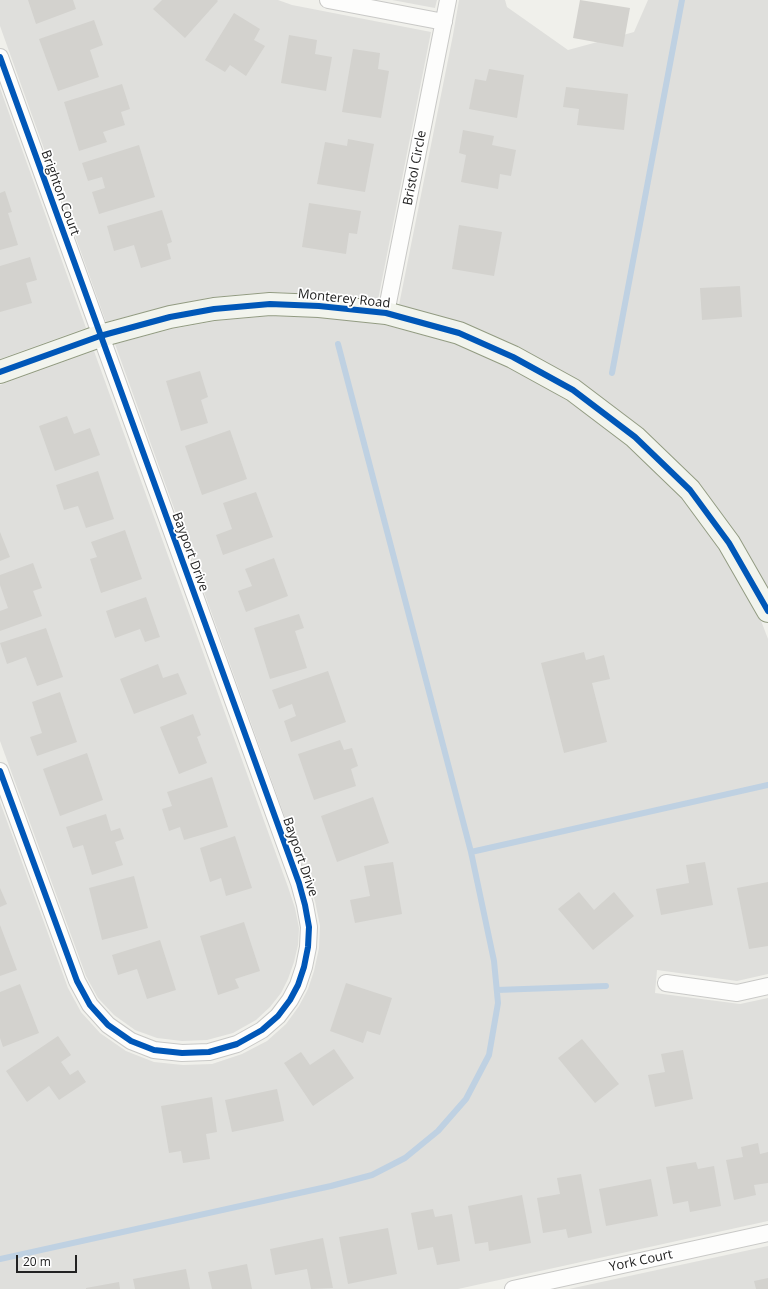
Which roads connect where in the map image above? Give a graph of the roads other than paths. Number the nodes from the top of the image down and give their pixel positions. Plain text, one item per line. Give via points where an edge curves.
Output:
1 (328, 0) edge
2 (448, 0) edge
3 (444, 22) junction
4 (0, 57) edge
5 (386, 313) junction
6 (100, 336) junction
7 (0, 372) edge
8 (767, 607) edge
9 (0, 771) edge
10 (666, 983) dead end
11 (768, 986) edge
12 (768, 1233) edge
13 (513, 1289) edge

1 - 3 street
2 - 3 street, Bristol Circle
3 - 5 street, Bristol Circle
4 - 6 street, Brighton Court
5 - 6 street, Monterey Road via 270,304 214,309
5 - 8 street, Monterey Road via 459,333 513,357 573,390 635,437 690,490 729,543
6 - 7 street, Monterey Road
6 - 9 street, Bayport Drive via 305,905 309,927 304,967 290,1000 278,1016 262,1030 237,1044 209,1052 154,1050 131,1041 108,1025 90,1005 77,981
10 - 11 street via 737,993
12 - 13 street, York Court

